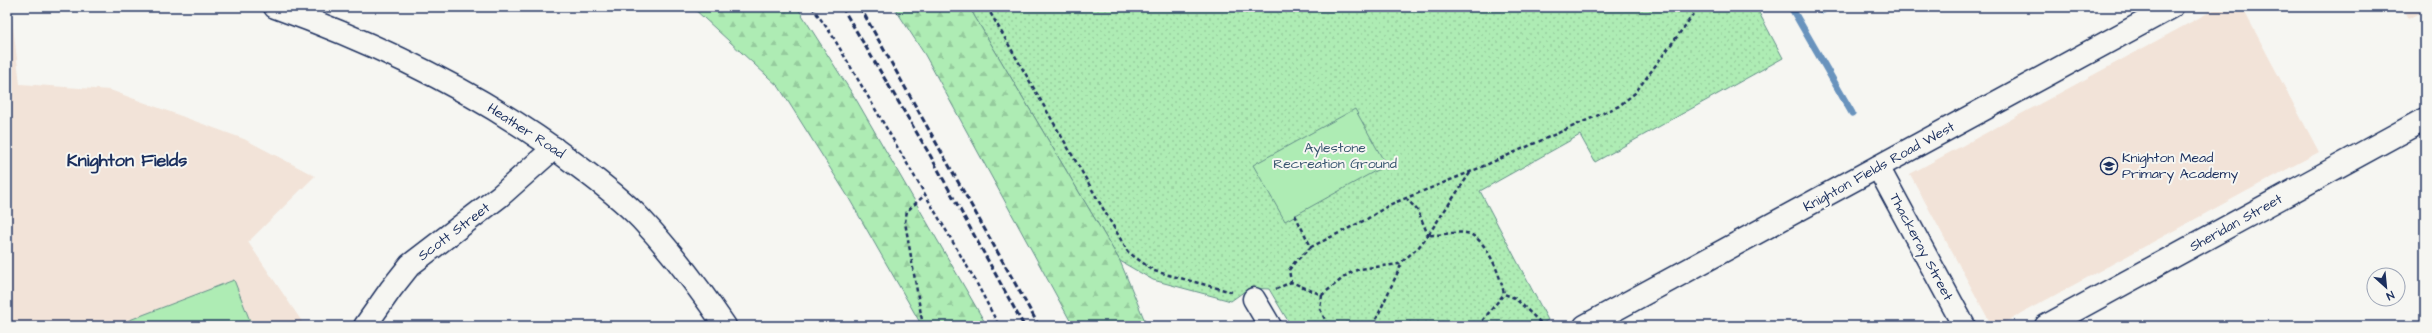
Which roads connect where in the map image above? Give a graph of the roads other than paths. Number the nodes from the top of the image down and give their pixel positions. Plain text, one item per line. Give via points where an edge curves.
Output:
1 (275, 7) edge
2 (2172, 7) edge
3 (2425, 119) edge
4 (554, 148) junction
5 (1878, 167) junction
6 (1254, 299) road end
7 (365, 326) edge
8 (725, 326) edge
9 (1270, 326) edge
10 (1586, 326) edge
11 (1964, 326) edge
12 (2046, 326) edge

1 - 4 street, Heather Road via 396,56 452,84
2 - 5 street, Knighton Fields Road West
3 - 12 street, Sheridan Street
4 - 7 street, Scott Street via 500,196 410,265
4 - 8 street, Heather Road via 600,182 640,219 687,274
5 - 10 street, Knighton Fields Road West
5 - 11 street, Thackeray Street
6 - 9 street

